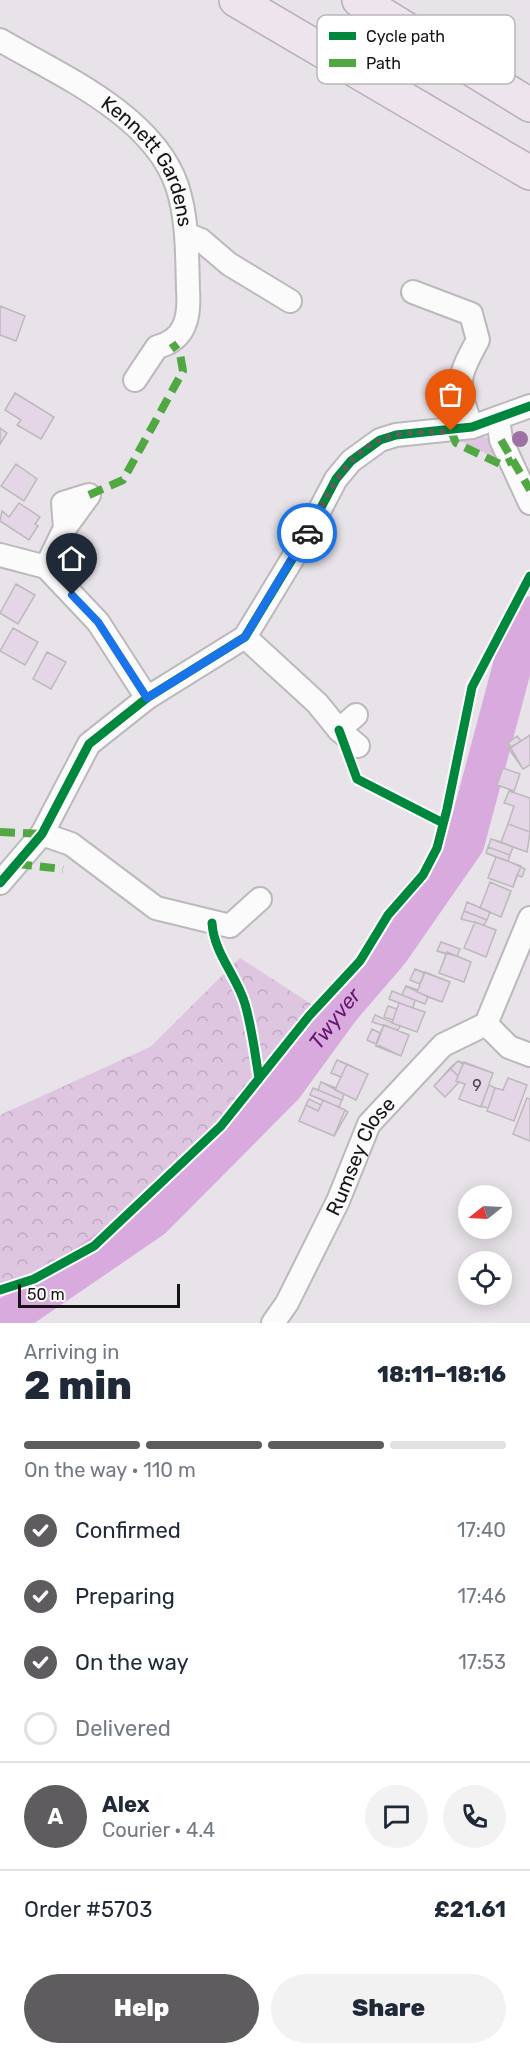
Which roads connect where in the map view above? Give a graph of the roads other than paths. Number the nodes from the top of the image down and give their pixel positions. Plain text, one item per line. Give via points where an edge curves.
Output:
1 (236, 0) edge
2 (359, 0) edge
3 (383, 15) edge
4 (0, 40) edge
5 (317, 48) edge
6 (379, 84) edge
7 (496, 84) edge
8 (530, 105) edge
9 (530, 173) edge
10 (186, 234) junction
11 (414, 292) dead end
12 (290, 301) dead end
13 (135, 380) dead end
14 (530, 406) edge
15 (498, 418) junction
16 (472, 427) junction
17 (510, 462) junction
18 (530, 473) edge
19 (530, 503) edge
20 (65, 528) dead end
21 (0, 555) edge
22 (46, 567) junction
23 (245, 637) junction
24 (147, 698) junction
25 (358, 746) dead end
26 (42, 834) junction
27 (0, 883) edge
28 (260, 899) dead end
29 (530, 918) edge
30 (486, 1024) junction
31 (530, 1055) edge
32 (273, 1323) edge

1 - 5 highway
2 - 3 highway
4 - 10 street, Kennett Gardens via 118,110 153,144 177,185
6 - 9 highway
7 - 8 highway
10 - 12 street via 201,240 229,264
10 - 13 street, Kennett Gardens via 189,304 182,333 172,343 157,347
11 - 16 street via 471,314 478,340 463,367 459,384
14 - 15 street
15 - 16 street
15 - 17 street
16 - 23 street via 396,435 370,445 351,461 336,479
17 - 18 street
17 - 19 street
20 - 22 street
21 - 22 street
22 - 24 street via 98,622
23 - 24 street
23 - 25 street via 317,703 348,723
24 - 26 street via 89,744
26 - 27 street
26 - 28 street via 71,844 156,909 230,926
29 - 30 street
30 - 31 street via 509,1047
30 - 32 street, Rumsey Close via 443,1046 369,1124 338,1201

